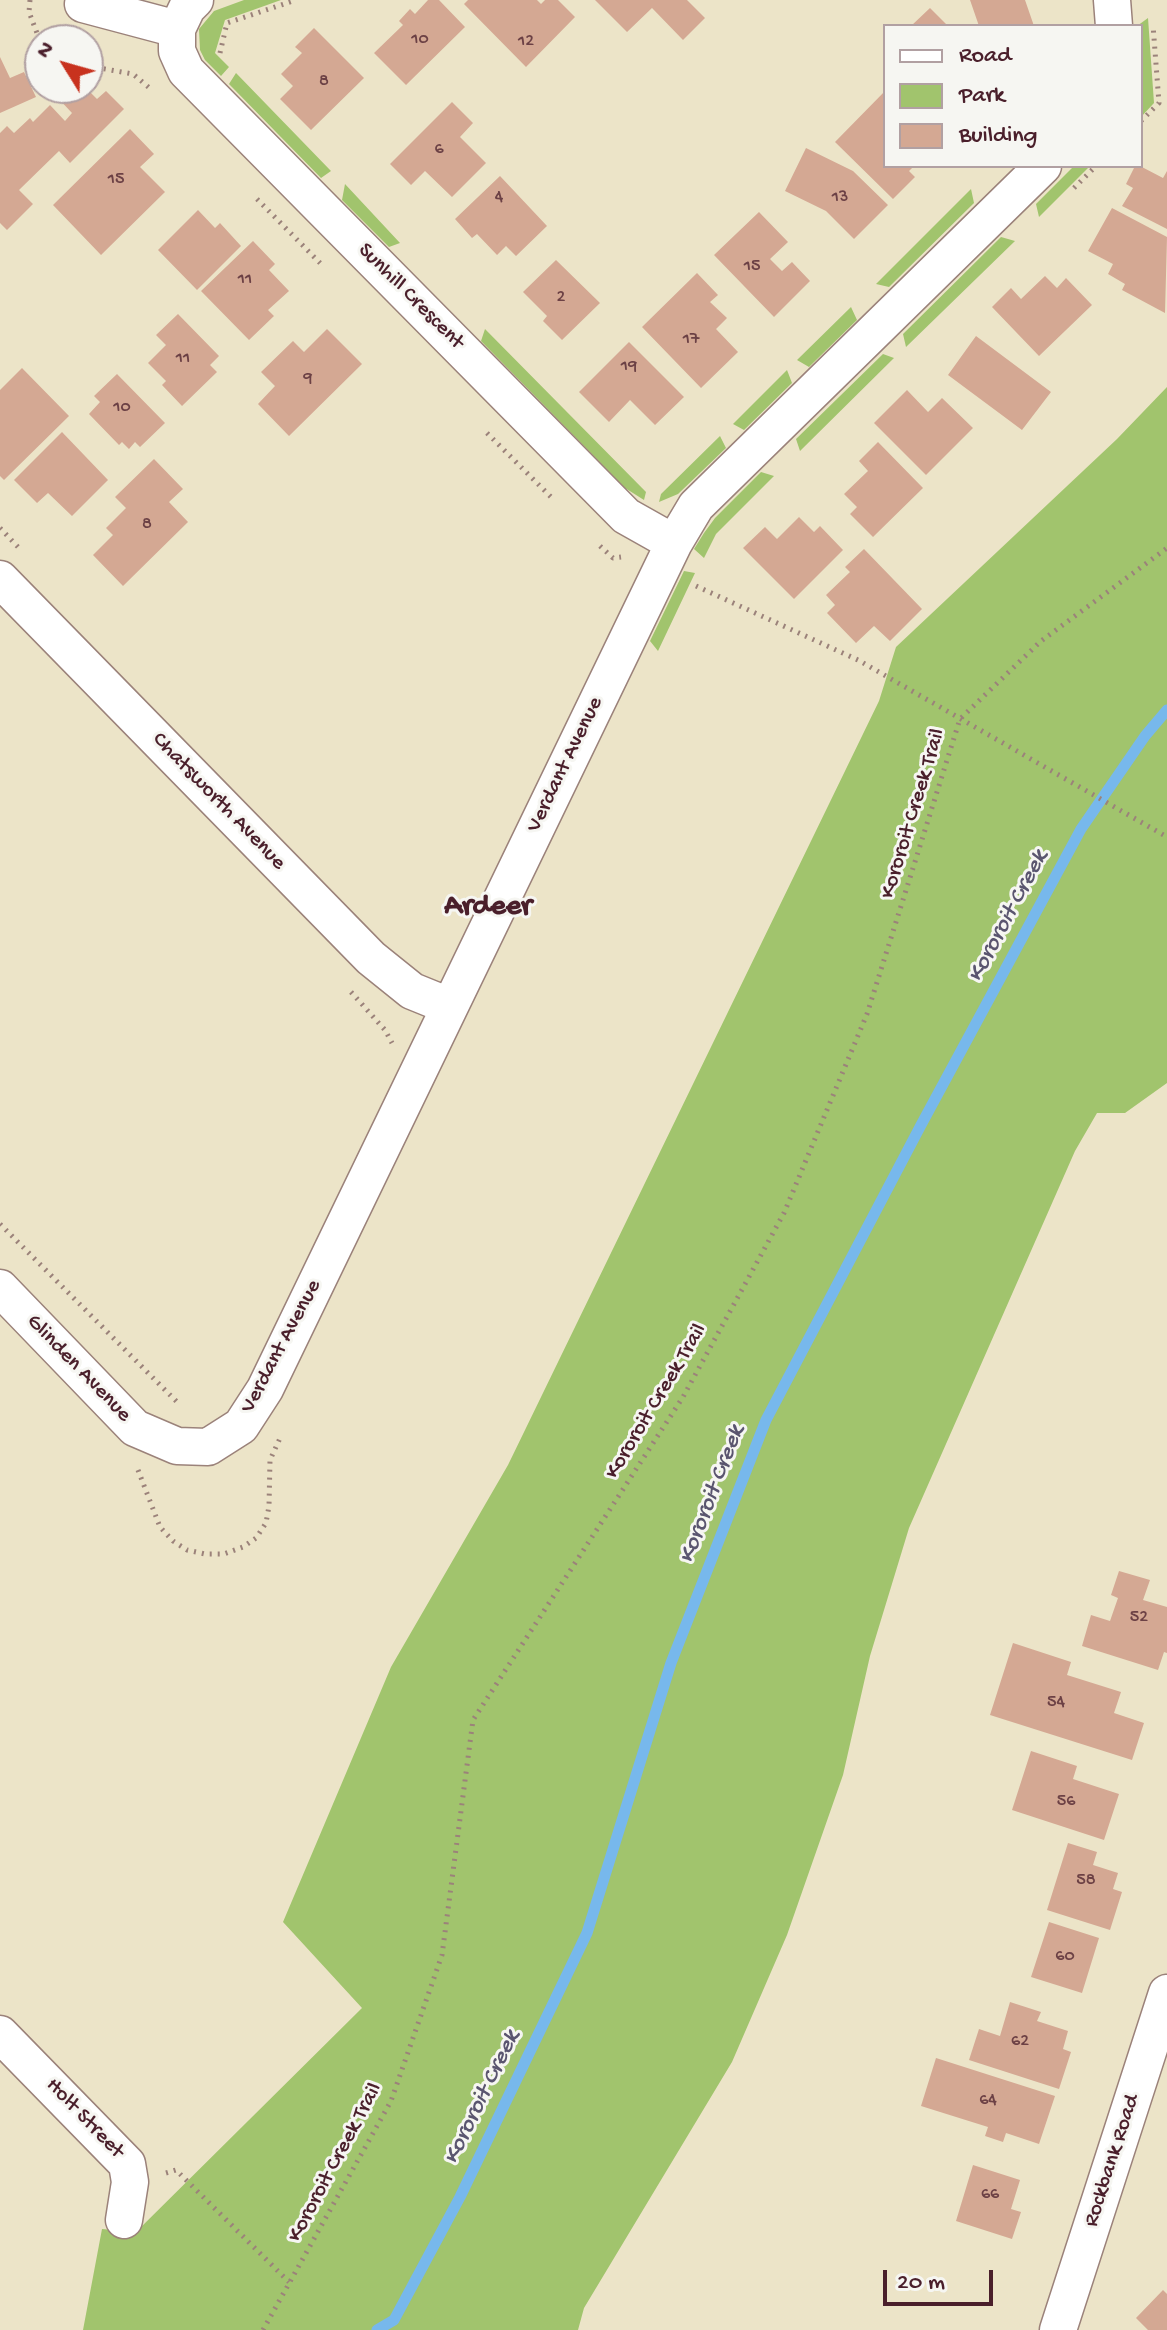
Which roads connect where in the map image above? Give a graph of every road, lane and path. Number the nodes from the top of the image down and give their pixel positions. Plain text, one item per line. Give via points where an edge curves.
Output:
1 (30, 0) edge
2 (296, 0) edge
3 (1112, 0) edge
4 (83, 4) dead end
5 (186, 14) edge
6 (1152, 15) dead end
7 (34, 24) edge
8 (1114, 24) edge
9 (227, 60) dead end
10 (1143, 119) edge
11 (1041, 168) edge
12 (674, 543) junction
13 (1167, 548) edge
14 (0, 579) edge
15 (696, 586) dead end
16 (960, 719) junction
17 (1167, 837) edge
18 (343, 984) dead end
19 (449, 1006) junction
20 (393, 1051) dead end
21 (0, 1224) edge
22 (0, 1288) edge
23 (189, 1415) dead end
24 (208, 1447) joint
25 (1167, 1993) edge
26 (0, 2034) edge
27 (130, 2182) junction
28 (124, 2220) dead end
29 (289, 2282) junction
30 (263, 2330) edge
31 (1058, 2330) edge

1 - 7 path
2 - 9 path via 227,23 219,52
3 - 8 street
4 - 5 street, Sunhill Crescent
5 - 12 street, Sunhill Crescent via 177,51 186,71 626,516
6 - 10 path via 1159,103
11 - 12 street, Verdant Avenue via 696,506
12 - 19 street, Verdant Avenue
13 - 16 path, Kororoit Creek Trail via 1041,641
14 - 19 street, Chatsworth Avenue via 371,958 412,991
15 - 16 path via 858,660
16 - 17 path
16 - 29 path, Kororoit Creek Trail via 867,1014 784,1213 683,1397 473,1720 442,1955 391,2101
18 - 20 path via 385,1030
19 - 24 street, Verdant Avenue via 265,1389 241,1426
21 - 23 path
22 - 24 street, Glinden Avenue via 135,1428 177,1446
25 - 31 street, Rockbank Road
26 - 27 street, Holt Street via 127,2164
27 - 28 street, Holt Street
27 - 29 path via 176,2170
29 - 30 path, Kororoit Creek Trail

